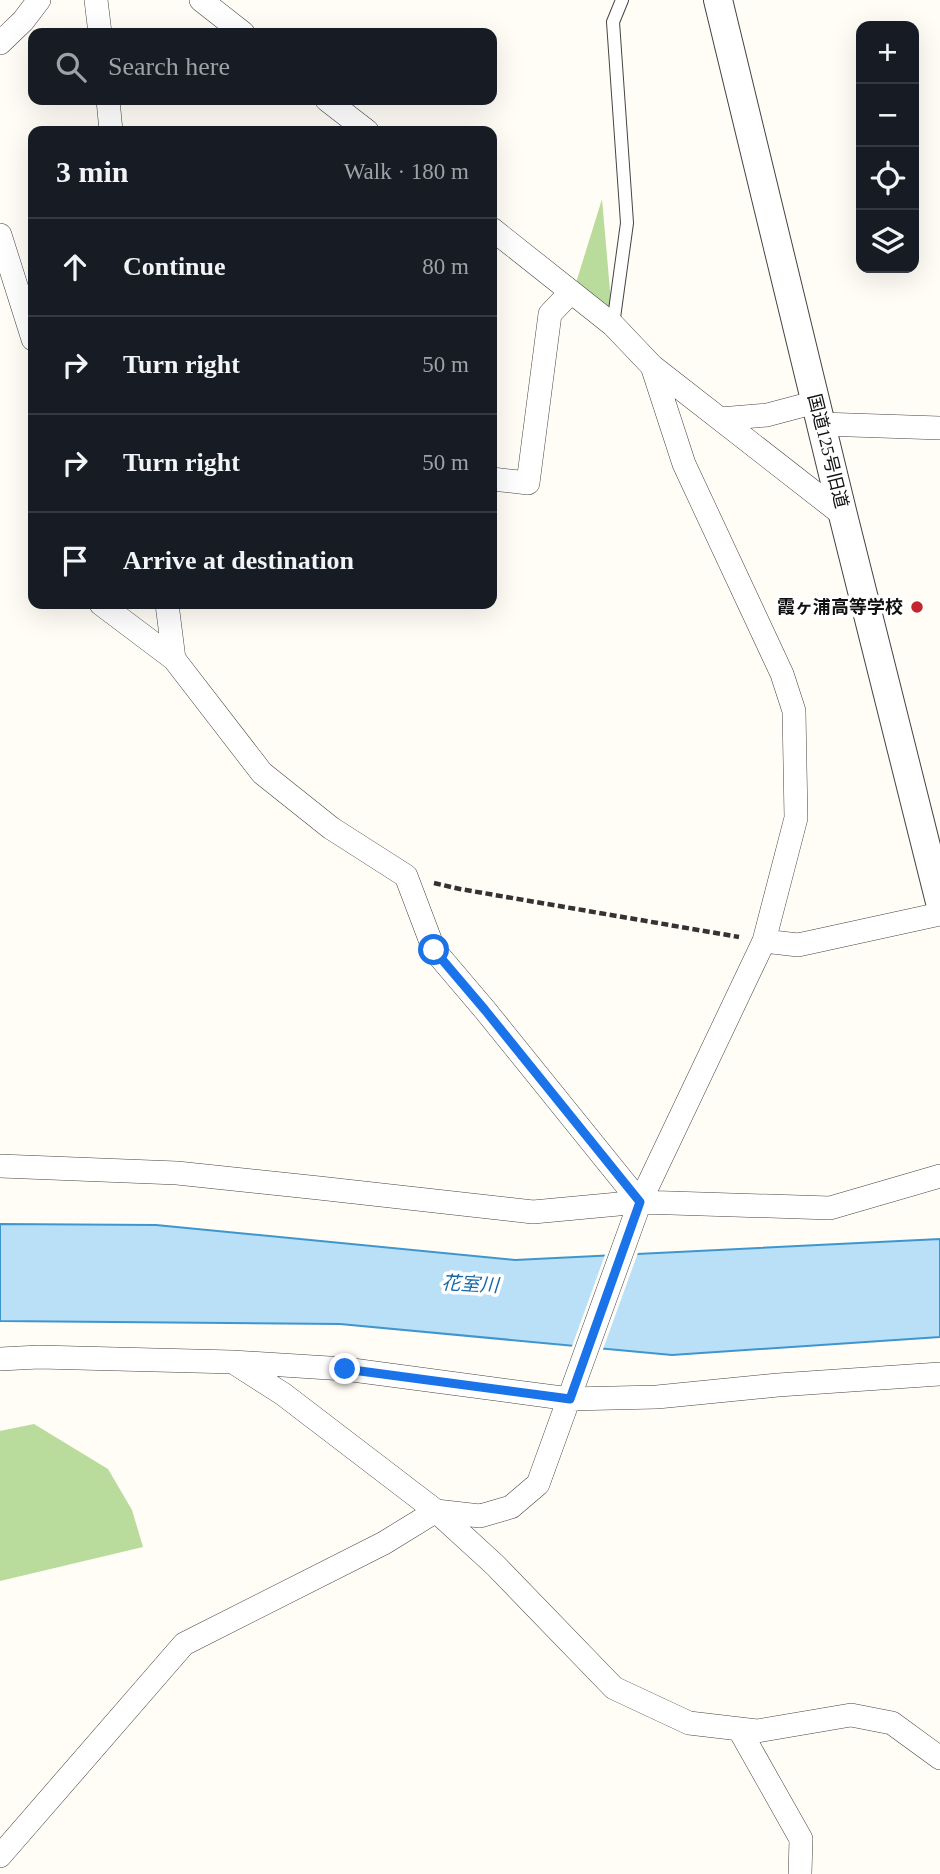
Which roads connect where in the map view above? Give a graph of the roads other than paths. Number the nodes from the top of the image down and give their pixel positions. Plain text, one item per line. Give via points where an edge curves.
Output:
1 (39, 0) edge
2 (96, 0) edge
3 (201, 0) edge
4 (622, 0) edge
5 (718, 0) edge
6 (99, 28) edge
7 (237, 28) edge
8 (0, 43) edge
9 (108, 105) edge
10 (333, 105) edge
11 (111, 126) edge
12 (361, 126) edge
13 (497, 233) edge
14 (0, 235) edge
15 (571, 292) junction
16 (28, 323) edge
17 (613, 325) junction
18 (652, 366) junction
19 (818, 413) junction
20 (720, 419) junction
21 (940, 428) edge
22 (497, 480) edge
23 (843, 515) junction
24 (108, 609) edge
25 (168, 609) edge
26 (174, 659) junction
27 (940, 902) edge
28 (940, 914) edge
29 (764, 941) junction
30 (0, 1166) edge
31 (940, 1176) edge
32 (640, 1202) junction
33 (0, 1359) edge
34 (233, 1362) junction
35 (940, 1374) edge
36 (570, 1399) junction
37 (436, 1511) junction
38 (739, 1729) junction
39 (940, 1758) edge
40 (0, 1856) edge
41 (800, 1874) edge

1 - 8 street
2 - 6 street
3 - 7 street
4 - 17 lane via 612,22 627,223
5 - 19 street, 国道125号旧道
9 - 11 street
10 - 12 street
13 - 15 street
14 - 16 street
15 - 17 street
15 - 22 street via 550,314 528,483
17 - 18 street
18 - 20 street
18 - 29 street via 684,464 782,674 794,712 796,818
19 - 20 street
19 - 21 street
19 - 23 street, 国道125号旧道
20 - 23 street
23 - 27 street, 国道125号旧道
24 - 26 street
25 - 26 street
26 - 32 street via 262,773 331,828 406,876 434,950
28 - 29 street via 798,945
29 - 32 street
30 - 32 street via 177,1173 533,1212
31 - 32 street via 830,1208
32 - 36 street
33 - 34 street
34 - 36 street via 345,1369
34 - 37 street via 283,1394
35 - 36 street via 657,1397
36 - 37 street via 538,1484 512,1507 481,1516
37 - 38 street via 614,1689 689,1723
37 - 40 street via 384,1543 184,1644
38 - 39 street via 757,1731 851,1715 892,1723
38 - 41 street via 801,1839

